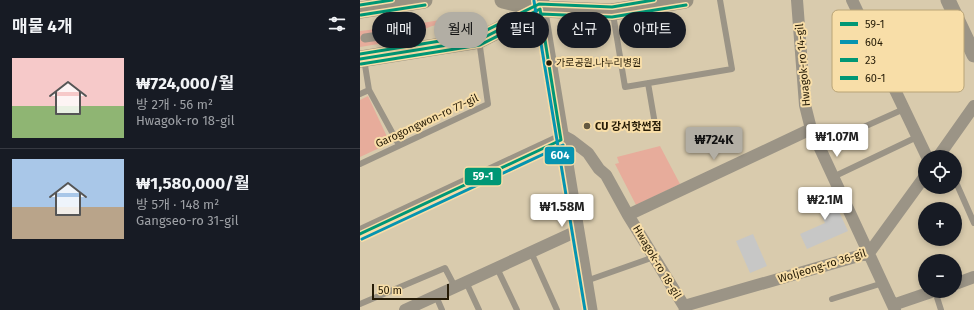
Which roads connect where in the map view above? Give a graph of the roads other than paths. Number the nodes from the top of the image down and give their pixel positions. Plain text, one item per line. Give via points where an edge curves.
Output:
1 (424, 0) edge
2 (503, 0) edge
3 (563, 0) edge
4 (585, 0) edge
5 (685, 0) edge
6 (720, 0) edge
7 (797, 0) edge
8 (852, 0) edge
9 (948, 0) edge
10 (378, 3) edge
11 (539, 4) edge
12 (360, 10) edge
13 (857, 10) edge
14 (953, 10) edge
15 (612, 12) junction
16 (964, 34) edge
17 (488, 35) edge
18 (434, 43) edge
19 (364, 47) edge
20 (481, 48) edge
21 (974, 55) edge
22 (648, 83) junction
23 (370, 90) junction
24 (896, 92) edge
25 (360, 94) edge
26 (974, 106) edge
27 (904, 109) junction
28 (811, 129) junction
29 (656, 130) dead end
30 (560, 137) junction
31 (917, 137) junction
32 (399, 145) junction
33 (819, 148) junction
34 (924, 150) edge
35 (945, 150) edge
36 (360, 164) edge
37 (833, 176) junction
38 (918, 186) edge
39 (961, 194) edge
40 (628, 215) junction
41 (974, 223) edge
42 (577, 231) junction
43 (360, 234) edge
44 (531, 252) junction
45 (869, 253) junction
46 (654, 257) junction
47 (497, 268) junction
48 (974, 277) edge
49 (962, 281) edge
50 (466, 282) junction
51 (586, 282) junction
52 (882, 283) junction
53 (455, 287) junction
54 (436, 296) junction
55 (918, 298) edge
56 (937, 298) edge
57 (832, 299) dead end
58 (360, 304) edge
59 (685, 308) edge
60 (894, 308) edge
61 (405, 310) edge
62 (442, 310) edge
63 (479, 310) edge
64 (517, 310) edge
65 (557, 310) edge
66 (590, 310) edge
67 (941, 310) edge

1 - 10 main road
2 - 11 main road
3 - 11 main road
4 - 15 street via 588,7
5 - 15 main road
6 - 22 lane via 732,69
7 - 28 street, Hwagok-ro 14-gil via 805,105
8 - 13 street
9 - 14 street
10 - 12 main road
11 - 15 main road
11 - 17 main road
11 - 30 street
15 - 22 lane via 625,87
16 - 21 street
18 - 19 main road
19 - 23 lane
20 - 32 lane, Garogongwon-ro 77-gil via 488,104
22 - 29 lane
23 - 25 lane
23 - 32 lane
24 - 27 street
26 - 35 street
27 - 31 street
27 - 33 lane
28 - 33 street, Hwagok-ro 14-gil
28 - 40 street, Hwagok-ro 18-gil
30 - 40 street, Hwagok-ro 18-gil via 571,140 588,154 606,175
30 - 42 street
30 - 43 street
31 - 34 street
31 - 37 lane
32 - 36 lane, Garogongwon-ro 77-gil
33 - 37 street, Hwagok-ro 14-gil
37 - 45 street, Hwagok-ro 14-gil
38 - 45 street, Woljeong-ro 36-gil
39 - 41 lane
40 - 46 street, Hwagok-ro 18-gil
42 - 44 street
42 - 51 street
44 - 47 street
44 - 65 lane
45 - 52 street, Hwagok-ro 14-gil
45 - 59 street, Woljeong-ro 36-gil
46 - 51 lane
46 - 59 street, Hwagok-ro 18-gil
47 - 50 street
47 - 64 lane
48 - 49 street
50 - 53 street
50 - 63 lane
51 - 66 street
52 - 57 lane
52 - 60 street, Hwagok-ro 14-gil
53 - 54 street
53 - 58 lane via 445,268
54 - 61 street
54 - 62 lane
55 - 60 street
56 - 67 lane

